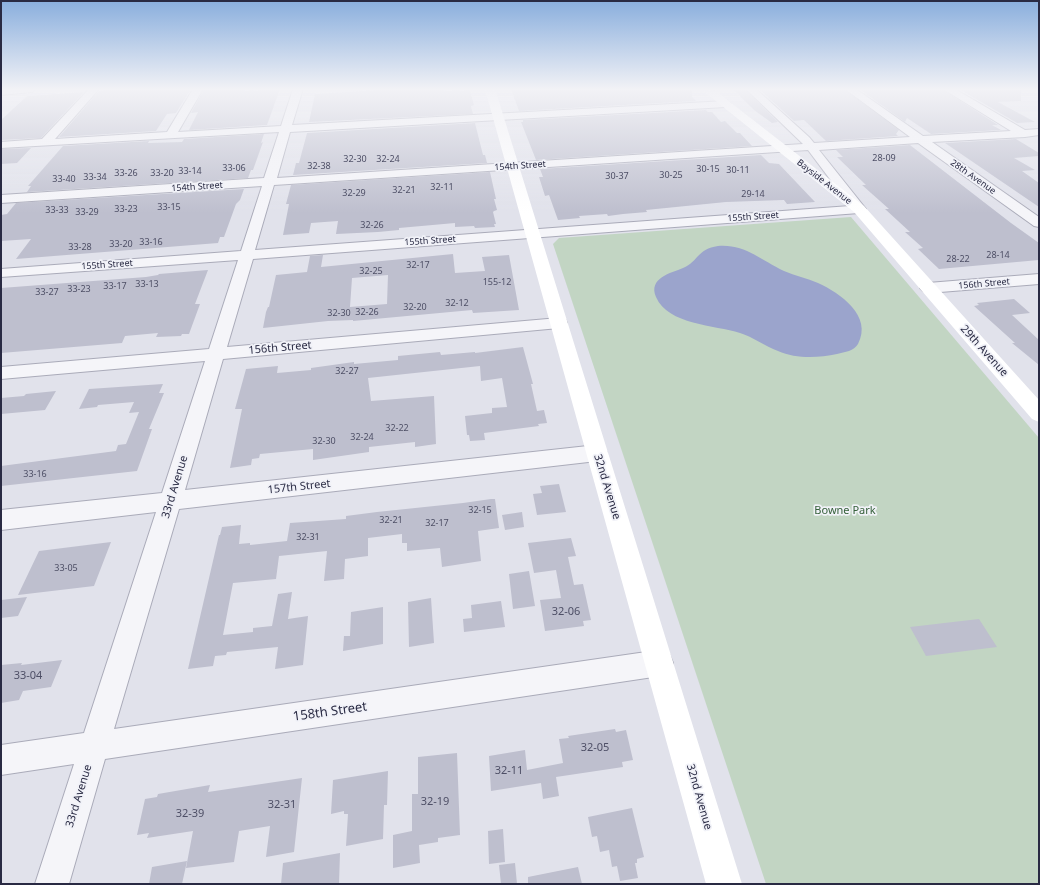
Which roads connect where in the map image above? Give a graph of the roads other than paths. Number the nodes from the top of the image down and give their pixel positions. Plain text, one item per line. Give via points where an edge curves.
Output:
1 (57, 130) edge
2 (174, 130) edge
3 (261, 130) edge
4 (286, 130) edge
5 (502, 130) edge
6 (758, 130) edge
7 (796, 130) edge
8 (906, 130) edge
9 (1018, 130) edge
10 (1039, 132) edge
11 (1023, 133) junction
12 (171, 135) junction
13 (920, 140) junction
14 (46, 142) junction
15 (1039, 142) edge
16 (1, 145) edge
17 (811, 147) junction
18 (781, 149) junction
19 (512, 166) junction
20 (270, 182) junction
21 (1, 199) edge
22 (859, 209) junction
23 (1039, 224) edge
24 (532, 234) junction
25 (247, 255) junction
26 (1, 273) edge
27 (1039, 279) edge
28 (928, 288) junction
29 (559, 323) junction
30 (216, 354) junction
31 (1, 373) edge
32 (1036, 407) edge
33 (597, 453) junction
34 (171, 501) junction
35 (1, 520) edge
36 (660, 663) junction
37 (94, 747) junction
38 (1, 760) edge
39 (52, 884) edge
40 (724, 884) edge

1 - 14 street
2 - 12 street
3 - 12 street
4 - 20 street, 33rd Avenue
5 - 19 street, 32nd Avenue
6 - 18 street, Bayside Avenue
7 - 17 street
8 - 13 street, 28th Avenue
9 - 11 street
10 - 11 street, 154th Street
11 - 13 street, 154th Street
11 - 15 street
12 - 14 street
13 - 17 street, 154th Street
13 - 23 street, 28th Avenue
14 - 16 street
17 - 18 street, 154th Street
17 - 22 street
18 - 19 street, 154th Street
18 - 22 street, Bayside Avenue
19 - 20 street, 154th Street
19 - 24 street, 32nd Avenue
20 - 21 street, 154th Street
20 - 25 street, 33rd Avenue
22 - 24 street, 155th Street
22 - 28 street, Bayside Avenue
24 - 25 street, 155th Street
24 - 29 street, 32nd Avenue
25 - 26 street, 155th Street
25 - 30 street, 33rd Avenue
27 - 28 street, 156th Street
28 - 32 street, 29th Avenue
29 - 30 street, 156th Street
29 - 33 street, 32nd Avenue
30 - 31 street, 156th Street
30 - 34 street, 33rd Avenue
33 - 34 street, 157th Street
33 - 36 street, 32nd Avenue
34 - 35 street, 157th Street
34 - 37 street, 33rd Avenue
36 - 37 street, 158th Street
36 - 40 street, 32nd Avenue
37 - 38 street, 158th Street
37 - 39 street, 33rd Avenue

